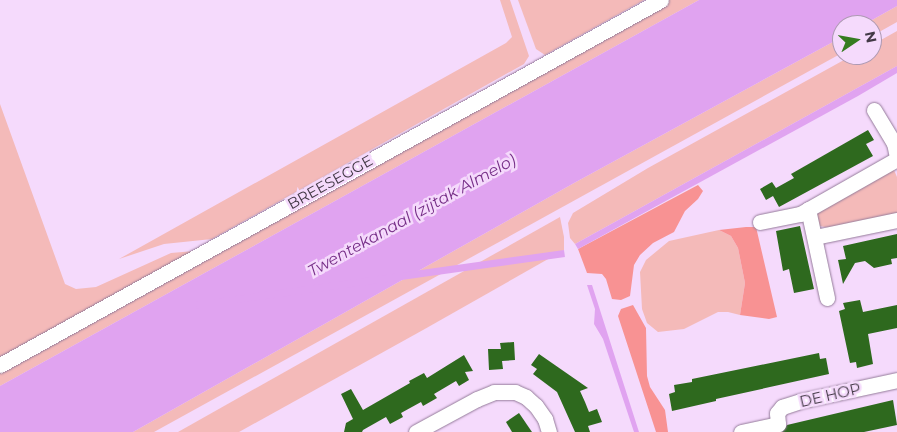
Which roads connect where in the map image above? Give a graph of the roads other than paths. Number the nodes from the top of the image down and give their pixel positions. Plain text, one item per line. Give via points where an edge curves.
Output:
1 (661, 0) edge
2 (874, 110) dead end
3 (897, 158) edge
4 (808, 209) junction
5 (897, 220) edge
6 (760, 222) dead end
7 (815, 236) junction
8 (827, 298) dead end
9 (0, 365) edge
10 (897, 380) edge
11 (779, 428) edge
12 (416, 432) edge
13 (550, 432) edge
14 (741, 432) edge

1 - 9 street, BREESEGGE
2 - 3 street via 894,143
3 - 4 street
4 - 6 street via 800,214
4 - 7 street
5 - 7 street
7 - 8 street
10 - 11 street, DE HOP via 782,407 777,413
11 - 14 street, DE HOP
12 - 13 street via 477,398 501,392 515,392 526,397 545,418

